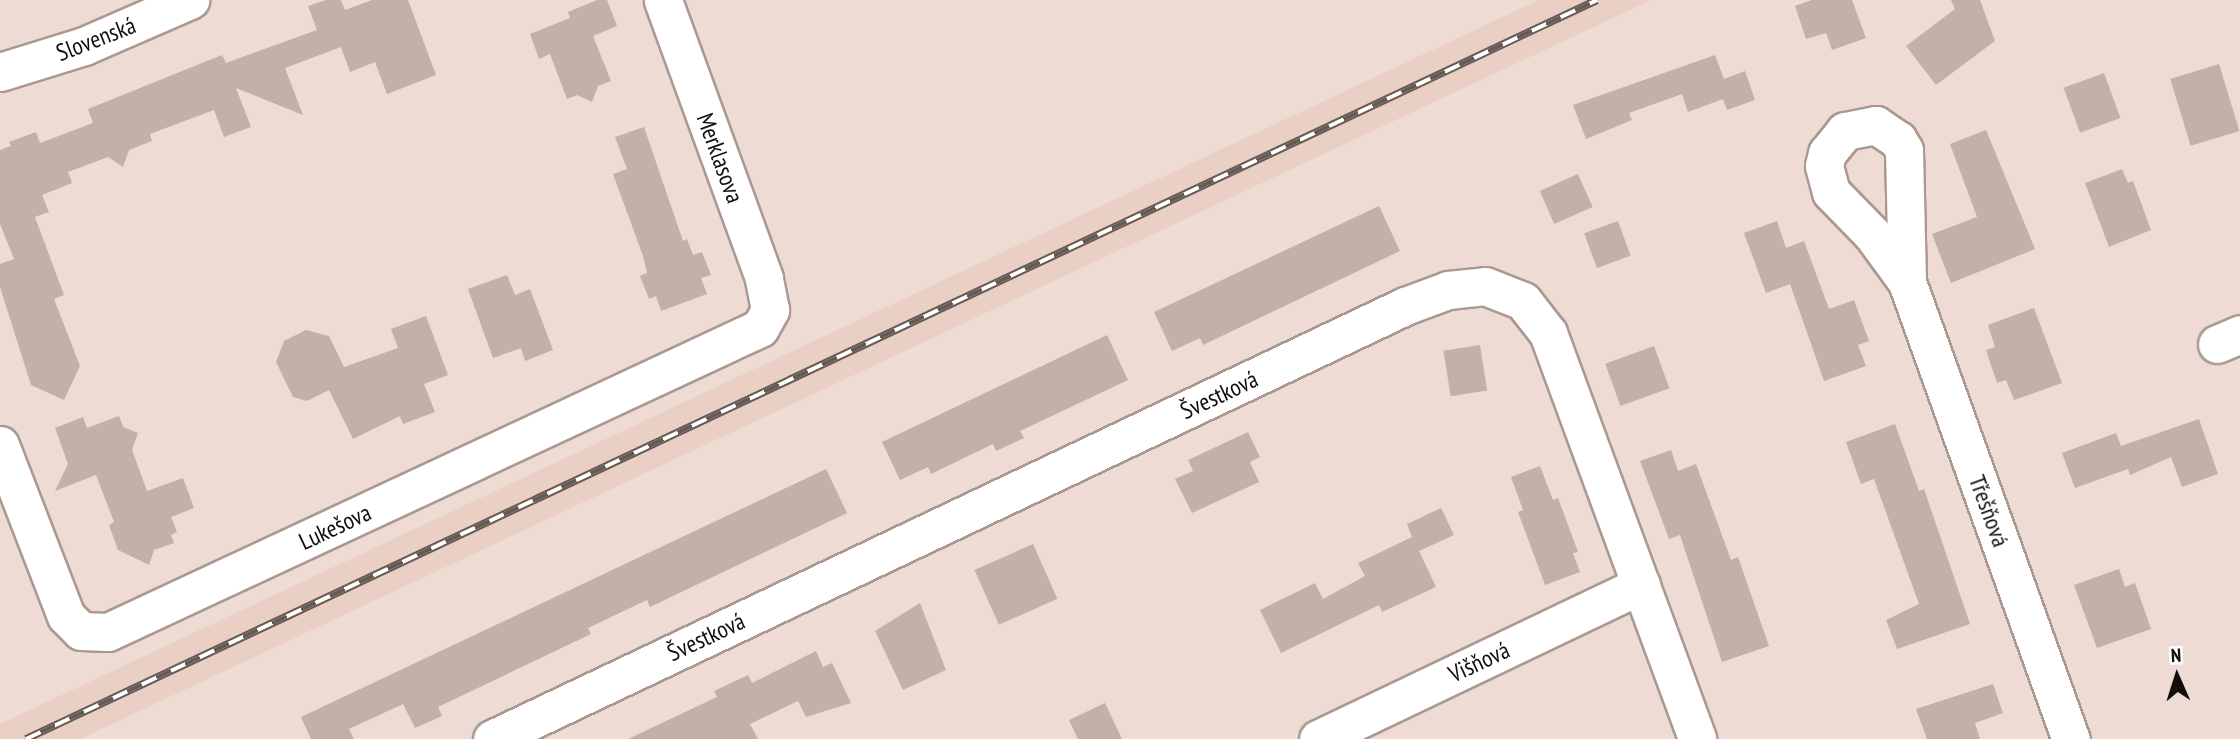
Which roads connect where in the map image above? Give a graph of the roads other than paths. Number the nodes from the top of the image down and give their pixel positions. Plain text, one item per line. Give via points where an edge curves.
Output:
1 (190, 0) edge
2 (663, 0) edge
3 (0, 72) edge
4 (1907, 282) dead end
5 (768, 318) joint
6 (0, 445) edge
7 (1641, 585) junction
8 (492, 739) edge
9 (1318, 739) edge
10 (1697, 739) edge
11 (2071, 739) edge

1 - 3 street, Slovenská via 84,46
2 - 5 street, Merklasova via 764,278
4 - 11 street, Třešňová
5 - 6 street, Lukešova via 743,339 108,632 81,631 66,616
7 - 8 street, Švestková via 1544,326 1512,295 1469,286 1405,306
7 - 9 street, Višňová
7 - 10 street, Švestková

